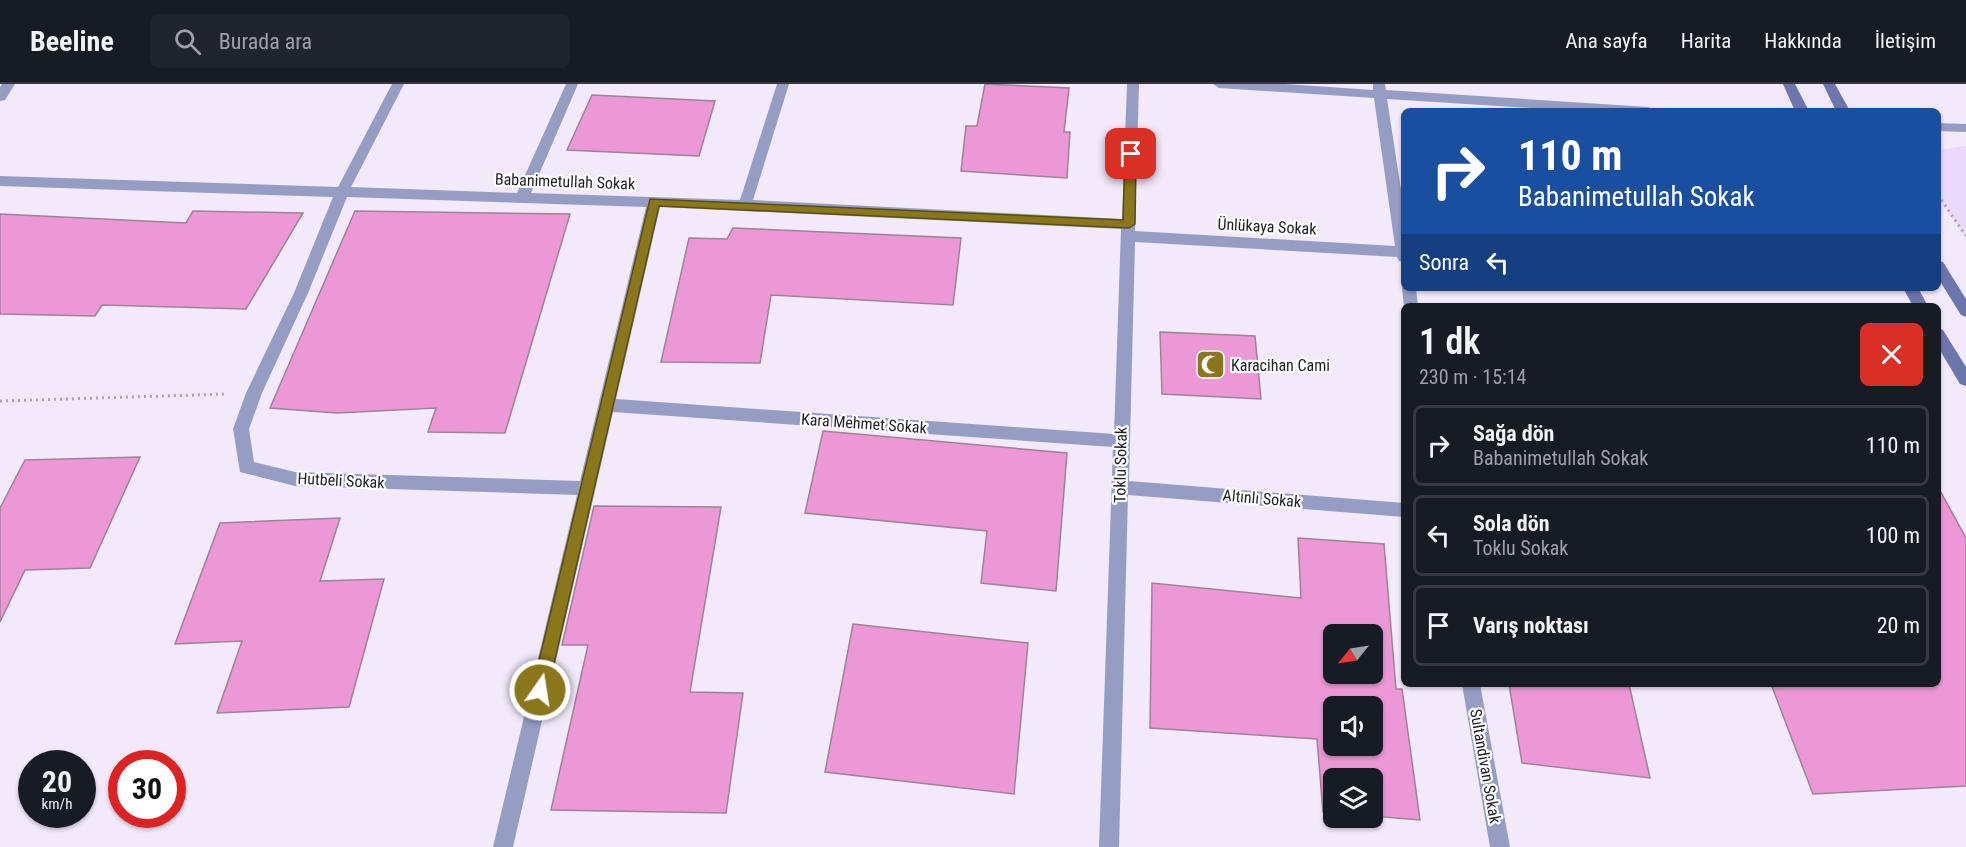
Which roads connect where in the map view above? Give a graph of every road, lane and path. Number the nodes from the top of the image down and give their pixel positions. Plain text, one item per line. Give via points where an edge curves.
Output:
1 (9, 84) edge
2 (398, 84) edge
3 (572, 84) edge
4 (783, 84) edge
5 (1133, 84) edge
6 (1219, 84) edge
7 (1789, 84) edge
8 (1829, 84) edge
9 (1379, 89) edge
10 (0, 97) edge
11 (1611, 108) edge
12 (1801, 108) edge
13 (1841, 108) edge
14 (1941, 127) edge
15 (1966, 128) edge
16 (0, 181) edge
17 (341, 194) junction
18 (522, 198) junction
19 (1941, 199) edge
20 (654, 202) junction
21 (745, 205) junction
22 (1129, 230) junction
23 (1966, 236) edge
24 (1401, 238) edge
25 (1401, 252) edge
26 (1941, 271) edge
27 (1966, 311) edge
28 (1941, 339) edge
29 (1966, 380) edge
30 (254, 393) junction
31 (0, 401) edge
32 (608, 405) junction
33 (1120, 441) junction
34 (1120, 487) junction
35 (587, 488) junction
36 (1401, 510) edge
37 (1473, 687) edge
38 (503, 847) edge
39 (1109, 847) edge
40 (1500, 847) edge

1 - 10 street
2 - 17 street, Hutbeli Sokak
3 - 18 street
4 - 21 street
5 - 22 street, Toklu Sokak
6 - 9 street
7 - 12 main road
8 - 13 main road
9 - 11 street
9 - 24 street
14 - 15 street
16 - 17 street, Babanimetullah Sokak
17 - 18 street, Babanimetullah Sokak
17 - 30 street, Hutbeli Sokak
18 - 20 street, Babanimetullah Sokak
19 - 23 path
20 - 21 street, Babanimetullah Sokak
20 - 32 street
21 - 22 street, Babanimetullah Sokak
22 - 25 street, Ünlükaya Sokak
22 - 33 street, Toklu Sokak
26 - 27 main road
28 - 29 main road
30 - 31 path
30 - 35 street, Hutbeli Sokak via 241,429 246,467 295,479
32 - 33 street, Kara Mehmet Sokak
32 - 35 street
33 - 34 street, Toklu Sokak
34 - 36 street, Altınlı Sokak
34 - 39 street, Toklu Sokak
35 - 38 street
37 - 40 street, Sultandivan Sokak

